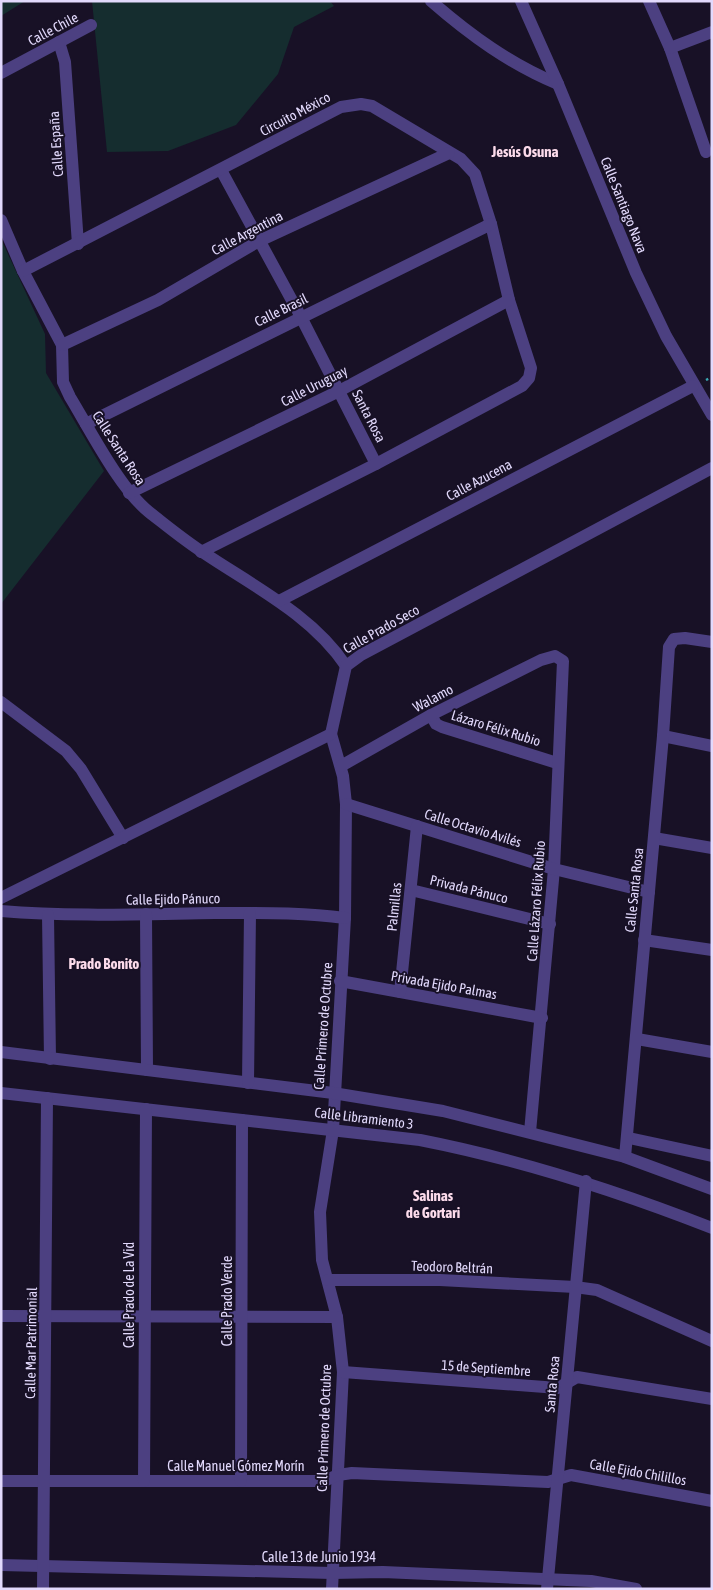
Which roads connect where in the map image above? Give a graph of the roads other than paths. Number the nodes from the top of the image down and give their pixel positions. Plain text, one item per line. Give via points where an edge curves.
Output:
1 (431, 1) edge
2 (521, 1) edge
3 (649, 1) edge
4 (91, 25) dead end
5 (712, 32) edge
6 (58, 42) junction
7 (670, 48) junction
8 (1, 73) edge
9 (558, 84) junction
10 (706, 152) dead end
11 (449, 153) junction
12 (221, 170) junction
13 (1, 220) edge
14 (491, 224) junction
15 (259, 241) junction
16 (78, 244) junction
17 (24, 271) junction
18 (508, 300) junction
19 (302, 317) junction
20 (62, 345) junction
21 (693, 386) junction
22 (339, 391) junction
23 (712, 415) edge
24 (86, 424) junction
25 (376, 464) junction
26 (712, 468) edge
27 (130, 493) junction
28 (202, 552) junction
29 (279, 602) junction
30 (712, 642) edge
31 (346, 666) junction
32 (563, 672) joint
33 (1, 702) edge
34 (431, 715) junction
35 (330, 734) junction
36 (663, 736) junction
37 (712, 746) edge
38 (558, 763) junction
39 (341, 766) junction
40 (346, 804) junction
41 (417, 826) junction
42 (123, 838) junction
43 (654, 838) junction
44 (712, 848) edge
45 (554, 869) junction
46 (411, 890) junction
47 (649, 892) junction
48 (1, 898) edge
49 (1, 911) edge
50 (250, 913) junction
51 (146, 914) junction
52 (48, 915) junction
53 (345, 918) junction
54 (550, 924) junction
55 (644, 940) junction
56 (712, 950) edge
57 (340, 981) junction
58 (400, 992) junction
59 (542, 1018) junction
60 (637, 1039) junction
61 (1, 1052) edge
62 (712, 1052) edge
63 (50, 1059) junction
64 (147, 1070) junction
65 (248, 1082) junction
66 (1, 1093) edge
67 (334, 1093) junction
68 (47, 1098) junction
69 (146, 1110) junction
70 (242, 1120) junction
71 (333, 1130) junction
72 (530, 1132) junction
73 (629, 1138) junction
74 (712, 1156) edge
75 (625, 1157) junction
76 (586, 1181) junction
77 (712, 1189) edge
78 (712, 1228) edge
79 (328, 1280) junction
80 (575, 1286) junction
81 (1, 1316) edge
82 (47, 1316) junction
83 (143, 1316) junction
84 (242, 1317) junction
85 (337, 1317) junction
86 (712, 1341) edge
87 (343, 1372) junction
88 (566, 1383) junction
89 (712, 1399) edge
90 (338, 1475) junction
91 (559, 1478) junction
92 (144, 1480) junction
93 (1, 1481) edge
94 (45, 1481) junction
95 (241, 1481) junction
96 (712, 1501) edge
97 (1, 1565) edge
98 (43, 1566) junction
99 (332, 1573) junction
100 (548, 1585) edge
101 (43, 1589) edge
102 (332, 1589) edge
103 (636, 1589) edge

1 - 9 street via 513,63
2 - 9 street, Calle Santiago Nava
3 - 7 street
4 - 6 street, Calle Chile
5 - 7 street
6 - 8 street, Calle Chile
6 - 16 street, Calle España via 65,62
7 - 10 street
9 - 21 street, Calle Santiago Nava via 636,273
11 - 12 street, Circuito México via 372,106 352,104
11 - 14 street, Circuito México via 475,174
11 - 15 street, Calle Argentina
12 - 15 street, Santa Rosa
12 - 16 street, Circuito México
13 - 17 street, Calle Santa Rosa
14 - 18 street, Circuito México
14 - 19 street, Calle Brasil
15 - 19 street, Santa Rosa
15 - 20 street, Calle Argentina via 158,300
16 - 17 street, Circuito México
17 - 20 street, Calle Santa Rosa
18 - 22 street, Calle Uruguay
18 - 25 street, Circuito México via 531,368 529,378 522,386
19 - 22 street, Santa Rosa
19 - 24 street, Calle Brasil
20 - 24 street, Calle Santa Rosa via 63,382
21 - 23 street, Calle Santiago Nava
21 - 29 street, Calle Azucena
22 - 25 street, Santa Rosa
22 - 27 street, Calle Uruguay
24 - 27 street, Calle Santa Rosa
25 - 28 street
26 - 31 street, Calle Prado Seco via 361,655
27 - 28 street, Calle Santa Rosa via 150,513
28 - 29 street, Calle Santa Rosa
29 - 31 street, Calle Santa Rosa via 333,646
30 - 36 street, Calle Santa Rosa via 685,638 674,640 669,647
31 - 35 street, Calle Prado Seco
32 - 34 street, Walamo via 563,661 555,656 541,660
32 - 38 street, Calle Lázaro Félix Rubio
33 - 42 street via 66,751 81,769
34 - 38 street, Lázaro Félix Rubio via 442,727
34 - 39 street, Walamo
35 - 39 street, Calle Primero de Octubre
35 - 42 street
36 - 37 street
36 - 43 street, Calle Santa Rosa
38 - 45 street, Calle Lázaro Félix Rubio
39 - 40 street, Calle Primero de Octubre
40 - 41 street, Calle Octavio Avilés
40 - 53 street, Calle Primero de Octubre
41 - 45 street, Calle Octavio Avilés
41 - 46 street, Palmillas
42 - 48 street
43 - 44 street
43 - 47 street, Calle Santa Rosa
45 - 47 street, Calle Octavio Avilés
45 - 54 street, Calle Lázaro Félix Rubio
46 - 54 street, Privada Pánuco
46 - 58 street, Palmillas
47 - 55 street, Calle Santa Rosa
49 - 52 street, Calle Ejido Pánuco
50 - 51 street, Calle Ejido Pánuco
50 - 53 street, Calle Ejido Pánuco
50 - 65 street
51 - 52 street, Calle Ejido Pánuco
51 - 64 street
52 - 63 street
53 - 57 street, Calle Primero de Octubre
54 - 59 street, Calle Lázaro Félix Rubio
55 - 56 street
55 - 60 street, Calle Santa Rosa
57 - 58 street, Privada Ejido Palmas
57 - 67 street, Calle Primero de Octubre
58 - 59 street, Privada Ejido Palmas
59 - 72 street, Calle Lázaro Félix Rubio
60 - 62 street
60 - 73 street, Calle Santa Rosa
61 - 63 street, Calle Libramiento 3
63 - 64 street, Calle Libramiento 3
64 - 65 street, Calle Libramiento 3
65 - 67 street, Calle Libramiento 3
66 - 68 street, Calle Libramiento 3
67 - 71 street, Calle Primero de Octubre
67 - 72 street, Calle Libramiento 3 via 443,1111
68 - 69 street, Calle Libramiento 3
68 - 82 street, Calle Mar Patrimonial
69 - 70 street, Calle Libramiento 3
69 - 83 street, Calle Prado de La Vid
70 - 71 street, Calle Libramiento 3
70 - 84 street, Calle Prado Verde
71 - 76 street, Calle Libramiento 3 via 455,1147
71 - 79 street, Calle Primero de Octubre via 320,1212 322,1260
72 - 75 street, Calle Libramiento 3
73 - 74 street
73 - 75 street, Calle Santa Rosa
75 - 77 street, Calle Libramiento 3
76 - 78 street, Calle Libramiento 3
76 - 80 street, Santa Rosa
79 - 80 street, Teodoro Beltrán via 440,1280
79 - 85 street, Calle Primero de Octubre
80 - 86 street, Teodoro Beltrán via 597,1290
80 - 88 street, Santa Rosa
81 - 82 street
82 - 83 street
82 - 94 street, Calle Mar Patrimonial
83 - 84 street
83 - 92 street, Calle Prado de La Vid
84 - 85 street
84 - 95 street, Calle Prado Verde
85 - 87 street, Calle Primero de Octubre
87 - 88 street, 15 de Septiembre via 558,1388
87 - 90 street, Calle Primero de Octubre
88 - 89 street, 15 de Septiembre via 577,1378
88 - 91 street, Santa Rosa
90 - 91 street, Calle Manuel Gómez Morín via 548,1482
90 - 95 street, Calle Manuel Gómez Morín via 324,1481
90 - 99 street, Calle Primero de Octubre
91 - 96 street, Calle Ejido Chilillos via 571,1475
91 - 100 street, Santa Rosa
92 - 94 street, Calle Manuel Gómez Morín
92 - 95 street, Calle Manuel Gómez Morín
93 - 94 street, Calle Manuel Gómez Morín
94 - 98 street, Calle Mar Patrimonial
97 - 98 street, Calle 13 de Junio 1934
98 - 99 street, Calle 13 de Junio 1934
98 - 101 street, Calle Mar Patrimonial
99 - 100 street, Calle 13 de Junio 1934 via 384,1572
99 - 102 street, Calle Primero de Octubre
100 - 103 street, Calle 13 de Junio 1934 via 591,1581

